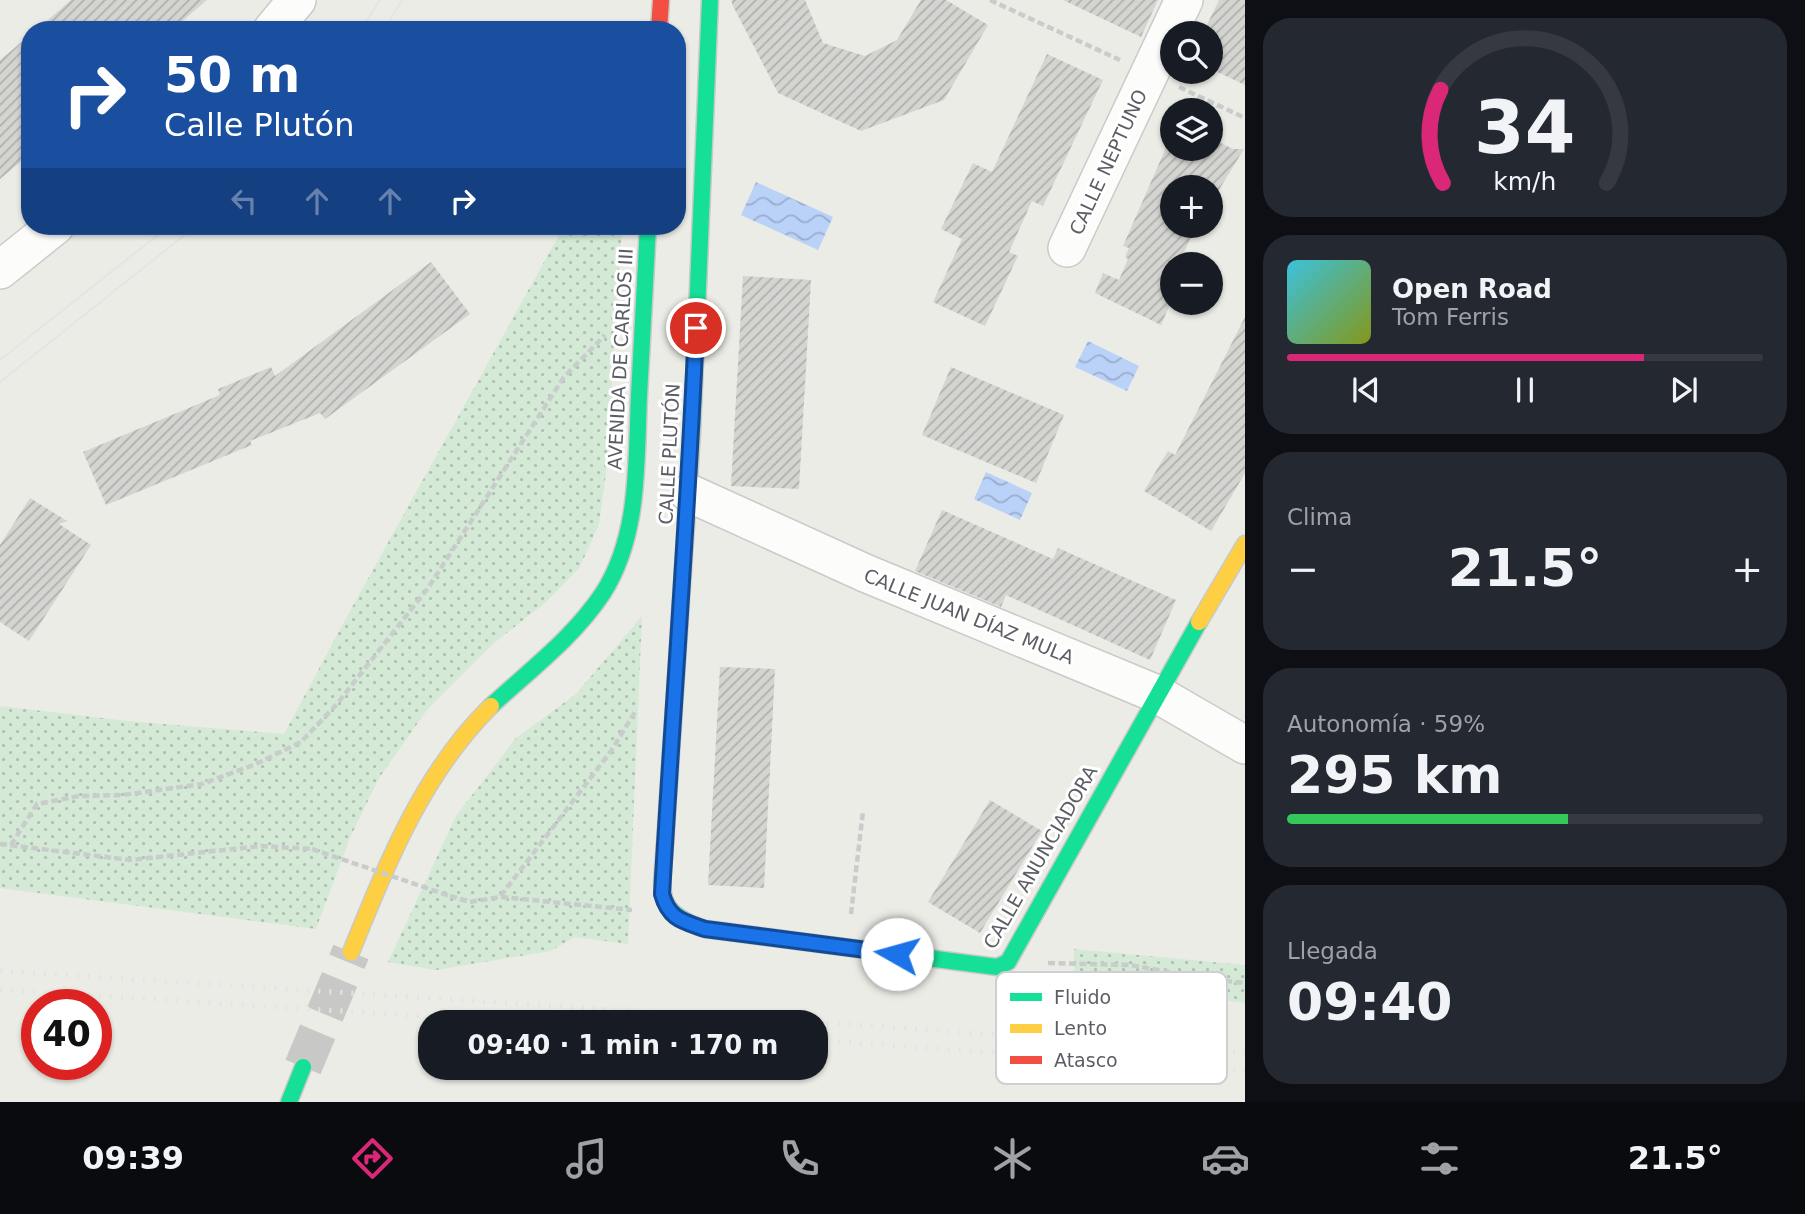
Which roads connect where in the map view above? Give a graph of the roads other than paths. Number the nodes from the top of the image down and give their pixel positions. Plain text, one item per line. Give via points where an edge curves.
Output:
1 (297, 0) edge
2 (661, 0) edge
3 (710, 0) edge
4 (1184, 0) edge
5 (280, 21) edge
6 (660, 21) edge
7 (44, 235) edge
8 (648, 235) edge
9 (1067, 248) dead end
10 (0, 270) edge
11 (689, 493) junction
12 (1245, 544) edge
13 (1157, 694) junction
14 (1245, 745) edge
15 (666, 909) joint
16 (351, 952) tunnel mouth
17 (303, 1067) tunnel mouth
18 (289, 1102) edge

1 - 5 street
2 - 6 street
3 - 11 street, CALLE PLUTÓN
4 - 9 street, CALLE NEPTUNO
7 - 10 street
8 - 16 street, AVENIDA DE CARLOS III via 634,494 623,551 598,601 495,702 425,789
11 - 13 street, CALLE JUAN DÍAZ MULA via 865,573
11 - 15 street, CALLE PLUTÓN via 672,710 662,894
12 - 13 street, CALLE ANUNCIADORA
13 - 14 street, CALLE JUAN DÍAZ MULA
13 - 15 street, CALLE ANUNCIADORA via 1008,962 997,967 705,929 679,920
17 - 18 street

